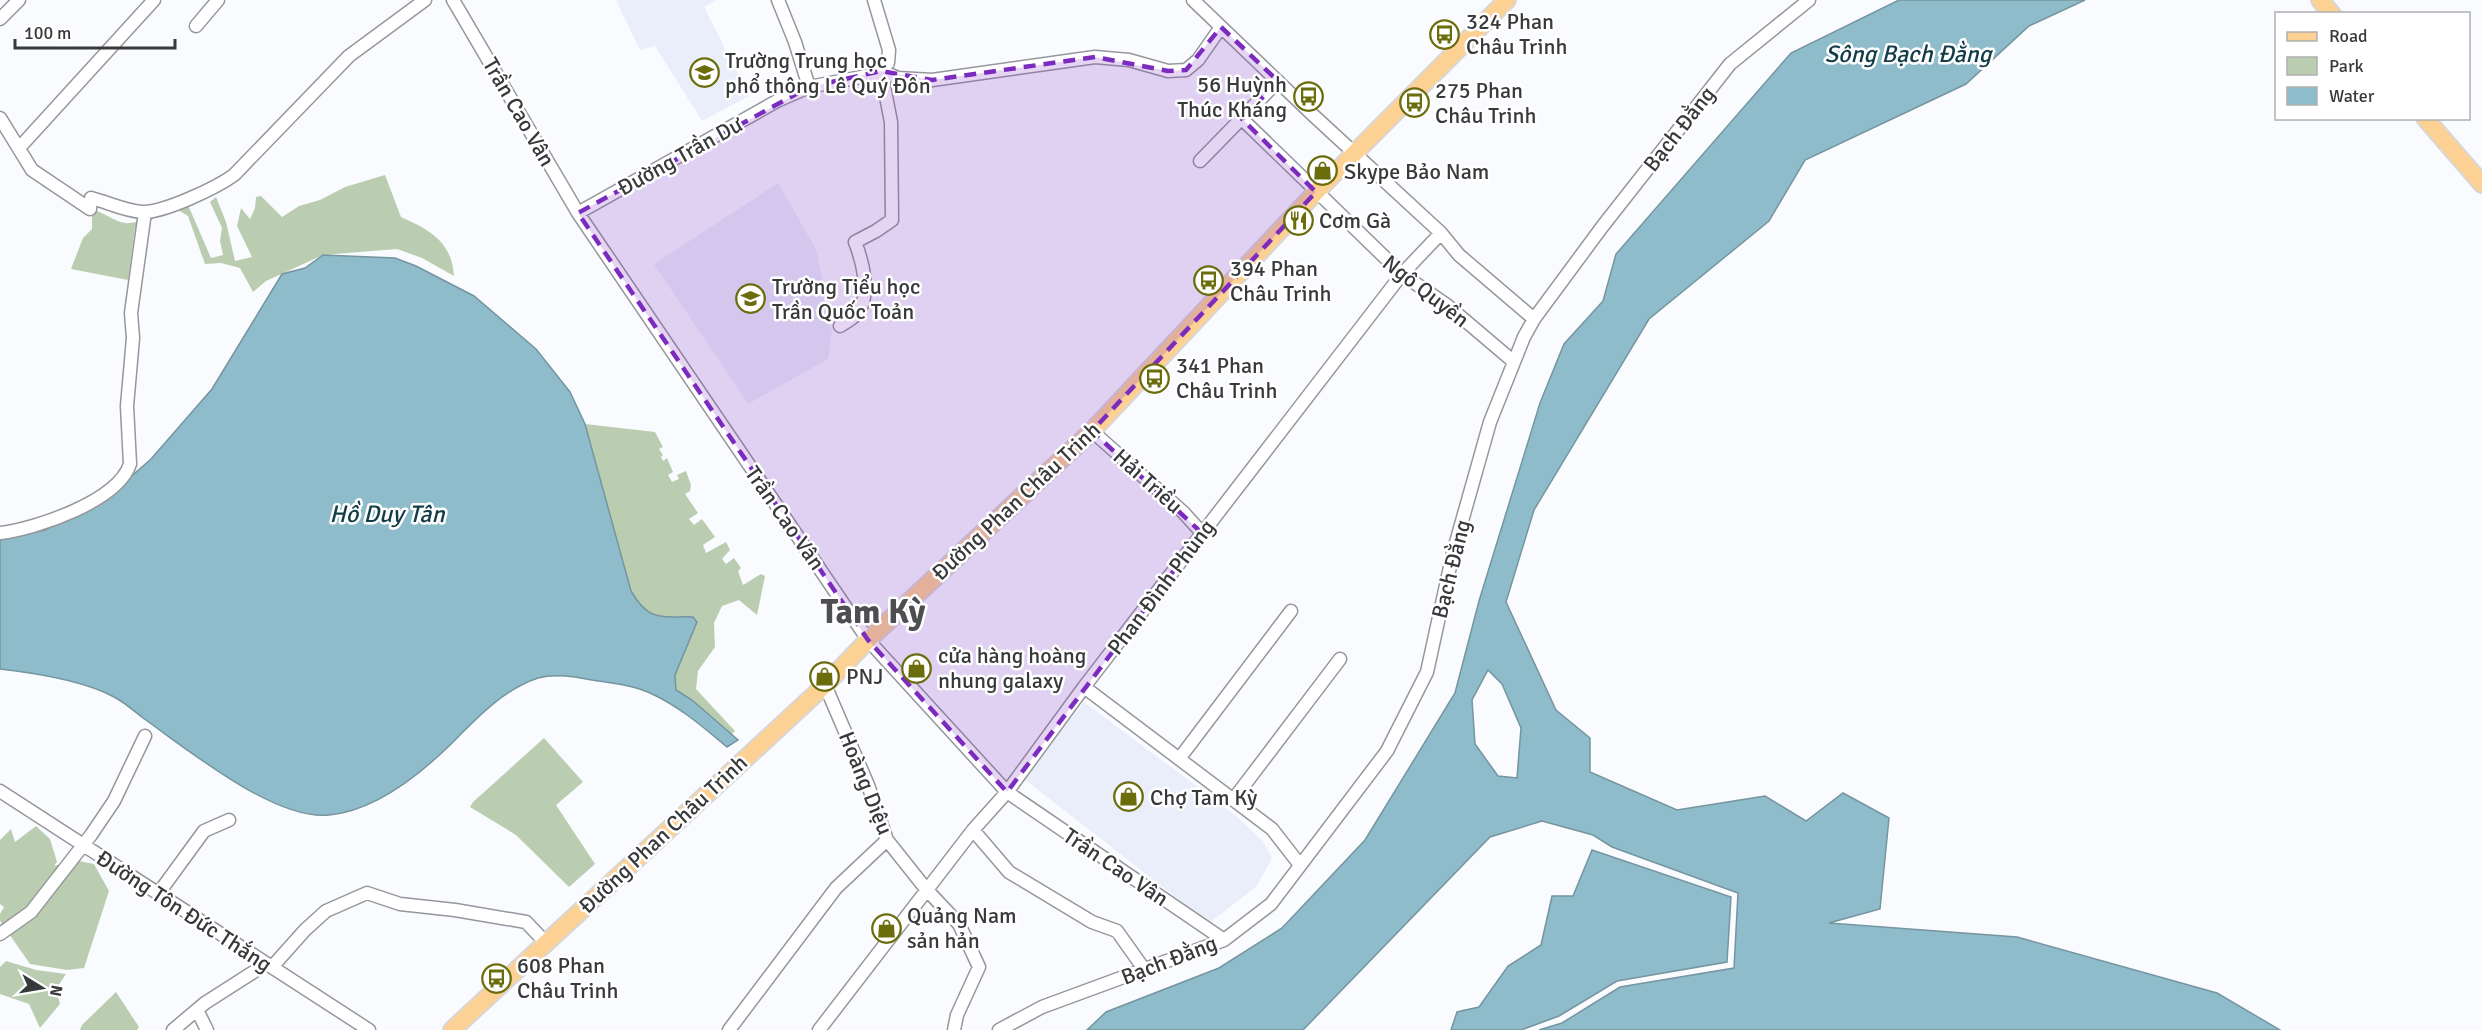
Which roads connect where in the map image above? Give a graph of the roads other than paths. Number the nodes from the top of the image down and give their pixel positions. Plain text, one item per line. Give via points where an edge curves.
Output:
1 (19, 0) edge
2 (154, 0) edge
3 (218, 0) edge
4 (424, 0) edge
5 (453, 0) edge
6 (777, 0) edge
7 (874, 0) edge
8 (1193, 0) edge
9 (1507, 0) edge
10 (1809, 0) edge
11 (2320, 0) edge
12 (2330, 12) edge
13 (0, 19) edge
14 (196, 26) dead end
15 (1221, 27) junction
16 (881, 71) junction
17 (1278, 81) junction
18 (809, 87) junction
19 (0, 117) edge
20 (1242, 119) junction
21 (2427, 120) edge
22 (20, 147) junction
23 (1354, 153) junction
24 (1200, 161) dead end
25 (2482, 184) edge
26 (1316, 192) junction
27 (145, 212) junction
28 (578, 213) junction
29 (1441, 233) junction
30 (1402, 274) junction
31 (1534, 319) junction
32 (840, 326) dead end
33 (1514, 362) junction
34 (1092, 430) junction
35 (0, 533) edge
36 (1202, 533) junction
37 (1291, 611) dead end
38 (868, 640) junction
39 (1340, 659) dead end
40 (825, 685) junction
41 (1084, 687) junction
42 (145, 736) dead end
43 (1179, 759) junction
44 (0, 791) edge
45 (1007, 792) junction
46 (1233, 800) junction
47 (229, 820) dead end
48 (973, 830) junction
49 (887, 840) junction
50 (83, 845) junction
51 (1300, 865) junction
52 (926, 889) junction
53 (158, 894) junction
54 (0, 934) edge
55 (1224, 940) junction
56 (546, 943) junction
57 (269, 965) junction
58 (1144, 969) junction
59 (201, 1007) junction
60 (172, 1030) edge
61 (207, 1030) edge
62 (369, 1030) edge
63 (452, 1030) edge
64 (729, 1030) edge
65 (819, 1030) edge
66 (954, 1030) edge
67 (999, 1030) edge

1 - 13 street
2 - 22 street
3 - 14 street
4 - 27 street via 350,56 234,176 214,188
5 - 28 street, Trần Cao Vân
6 - 18 street
7 - 16 street via 889,50 888,63
8 - 15 street
9 - 23 main road, Đường Phan Châu Trinh
10 - 31 street, Bạch Đằng via 1730,64
11 - 12 main road
15 - 16 street via 1186,70 1168,71 1129,60 1095,57 932,80 898,78
15 - 17 street
16 - 18 street, Đường Trần Dư
16 - 32 street via 891,122 891,220 855,242 864,267 862,301 859,311
17 - 20 street
17 - 23 street
18 - 28 street, Đường Trần Dư via 777,101
19 - 22 street
20 - 24 street
20 - 26 street, Ngô Quyền
21 - 25 main road
22 - 27 street via 32,170 90,209 91,198
23 - 26 main road, Đường Phan Châu Trinh
23 - 29 street
26 - 30 street, Ngô Quyền
26 - 34 main road, Đường Phan Châu Trinh
27 - 35 street via 131,313 128,473 119,484 70,513 48,523
28 - 38 street, Trần Cao Vân
29 - 30 street, Phan Đình Phùng
29 - 31 street via 1459,255
30 - 33 street, Ngô Quyền via 1448,306
30 - 36 street, Phan Đình Phùng
31 - 33 street, Bạch Đằng
33 - 51 street, Bạch Đằng via 1490,422 1456,542 1427,672 1387,751
34 - 36 street, Hải Triều
34 - 38 main road, Đường Phan Châu Trinh
36 - 41 street, Phan Đình Phùng
37 - 43 street
38 - 40 main road, Đường Phan Châu Trinh
38 - 45 street, Trần Cao Vân
39 - 46 street
40 - 49 street, Hoàng Diệu
40 - 56 main road, Đường Phan Châu Trinh
41 - 43 street
41 - 45 street, Phan Đình Phùng
42 - 50 street via 114,801
43 - 46 street
44 - 50 street, Đường Tôn Đức Thắng
45 - 48 street, Phan Đình Phùng
45 - 55 street, Trần Cao Vân
46 - 51 street via 1272,829
47 - 53 street via 204,831
48 - 52 street, Phan Đình Phùng
48 - 58 street via 1009,872 1092,922 1117,931
49 - 52 street, Hoàng Diệu
49 - 64 street via 836,888
50 - 53 street, Đường Tôn Đức Thắng
50 - 54 street via 31,912
51 - 55 street, Bạch Đằng via 1271,904
52 - 65 street, Phan Đình Phùng
52 - 66 street, Hoàng Diệu via 958,924 979,968
53 - 57 street, Đường Tôn Đức Thắng
55 - 58 street, Bạch Đằng
56 - 57 street via 526,922 400,904 367,893 326,911
56 - 63 main road, Đường Phan Châu Trinh
57 - 59 street
57 - 62 street, Đường Tôn Đức Thắng
58 - 67 street, Bạch Đằng via 1042,1007
59 - 60 street
59 - 61 street

